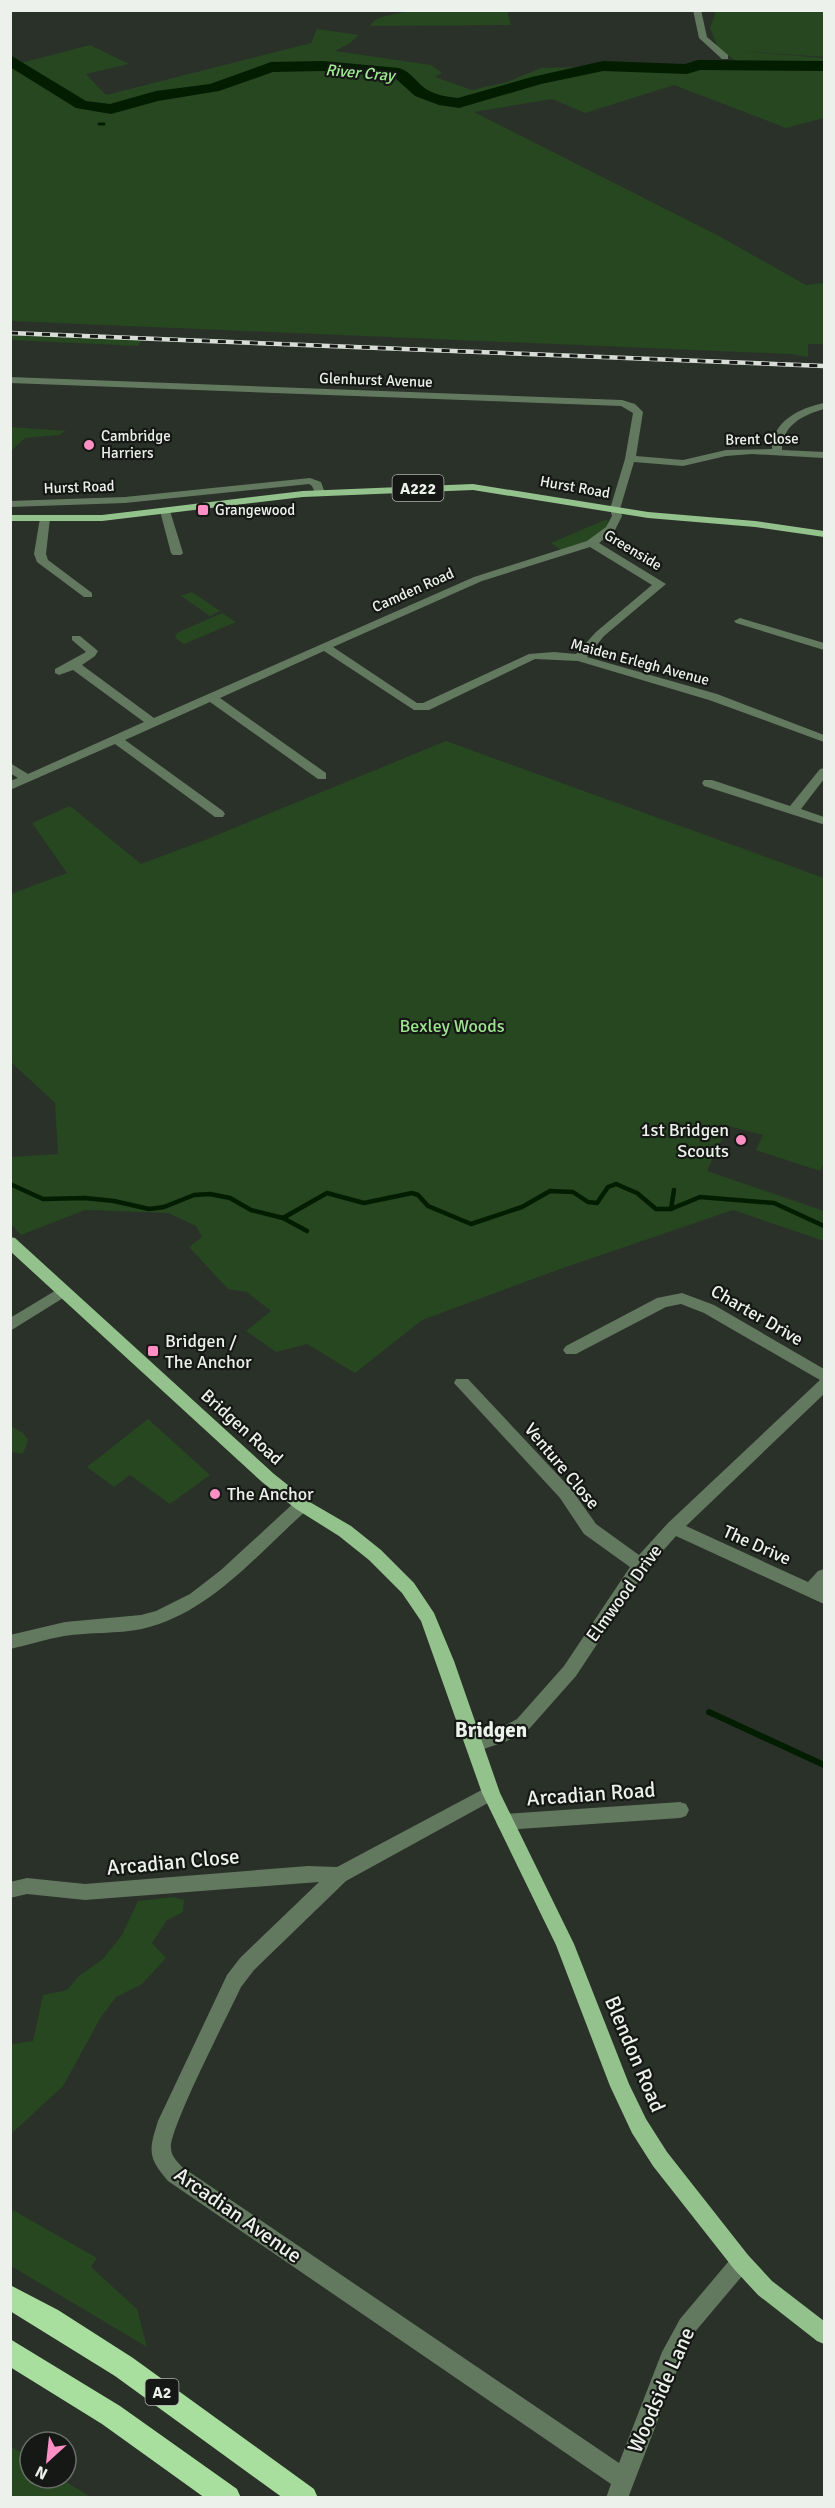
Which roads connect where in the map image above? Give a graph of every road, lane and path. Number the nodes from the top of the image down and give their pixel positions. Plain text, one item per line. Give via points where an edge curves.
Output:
1 (697, 10) edge
2 (725, 57) dead end
3 (10, 380) edge
4 (825, 406) edge
5 (777, 451) junction
6 (825, 455) edge
7 (630, 459) junction
8 (320, 493) junction
9 (10, 504) edge
10 (615, 509) junction
11 (165, 511) junction
12 (10, 518) edge
13 (45, 518) junction
14 (825, 534) edge
15 (591, 543) junction
16 (177, 553) dead end
17 (88, 595) dead end
18 (740, 621) dead end
19 (75, 638) dead end
20 (825, 646) edge
21 (325, 647) junction
22 (579, 658) junction
23 (74, 665) junction
24 (59, 671) dead end
25 (211, 698) junction
26 (153, 723) junction
27 (116, 739) junction
28 (825, 739) edge
29 (10, 766) edge
30 (825, 772) edge
31 (322, 776) dead end
32 (27, 779) junction
33 (708, 783) dead end
34 (10, 786) edge
35 (793, 810) junction
36 (219, 814) dead end
37 (822, 820) dead end
38 (10, 1242) edge
39 (63, 1291) junction
40 (10, 1326) edge
41 (571, 1350) dead end
42 (825, 1376) edge
43 (462, 1383) dead end
44 (825, 1385) edge
45 (302, 1505) junction
46 (674, 1528) junction
47 (640, 1565) junction
48 (825, 1576) edge
49 (818, 1594) edge
50 (10, 1642) edge
51 (475, 1745) junction
52 (491, 1793) junction
53 (680, 1810) dead end
54 (505, 1822) junction
55 (339, 1875) junction
56 (10, 1890) edge
57 (741, 2262) junction
58 (10, 2297) edge
59 (825, 2334) edge
60 (10, 2352) edge
61 (620, 2488) edge
62 (228, 2498) edge
63 (305, 2498) edge

1 - 2 street via 703,38
3 - 7 street, Glenhurst Avenue via 622,403 638,412
4 - 5 street via 797,416 780,429
5 - 6 street, Brent Close
5 - 7 street, Brent Close via 726,453 683,463
7 - 10 street, Glenhurst Avenue
8 - 9 street, Hurst Road via 317,484 310,481 125,500
8 - 10 main road, Hurst Road / A222 via 479,487
8 - 11 main road, Hurst Road / A222
10 - 14 main road, Hurst Road / A222
10 - 15 street, Camden Road via 617,516 611,528
11 - 13 main road, Hurst Road / A222 via 102,518
11 - 16 street
12 - 13 main road, Hurst Road / A222
13 - 17 street via 40,554 43,562
15 - 21 street, Camden Road via 478,579
15 - 22 street, Greenside via 642,575 664,581 600,634
18 - 20 street
19 - 23 street via 92,654
21 - 22 street, Maiden Erlegh Avenue via 414,706 425,707 533,656
21 - 25 street, Camden Road
22 - 28 street, Maiden Erlegh Avenue via 713,697
23 - 24 street
23 - 26 street
25 - 26 street, Camden Road
25 - 31 street
26 - 27 street, Camden Road
27 - 32 street, Camden Road
27 - 36 street
29 - 32 street
30 - 35 street
32 - 34 street, Camden Road
33 - 35 street
35 - 37 street
38 - 39 main road, Bridgen Road
39 - 40 street
39 - 45 main road, Bridgen Road
41 - 42 street, Charter Drive via 662,1302 682,1298 709,1309
43 - 47 street, Venture Close via 566,1494 590,1529
44 - 46 street, Elmwood Drive
45 - 50 street via 206,1592 161,1616 141,1622 65,1629
45 - 51 main road, Bridgen Road via 368,1548 408,1588 428,1618
46 - 47 street, Elmwood Drive
46 - 49 street, The Drive
47 - 51 street, Elmwood Drive via 551,1695 523,1724
48 - 49 street
51 - 52 main road, Blendon Road
52 - 54 main road, Blendon Road
52 - 55 street, Arcadian Avenue
53 - 54 street, Arcadian Road
54 - 57 main road, Blendon Road via 565,1944 639,2126 666,2168
55 - 56 street, Arcadian Close via 308,1874 85,1892 27,1886
55 - 61 street, Arcadian Avenue via 234,1981 168,2121 160,2146 164,2161 175,2174
57 - 59 main road, Blendon Road via 765,2288
57 - 61 street, Woodside Lane via 687,2326
58 - 63 highway, A2 via 175,2401
60 - 62 highway via 111,2415

